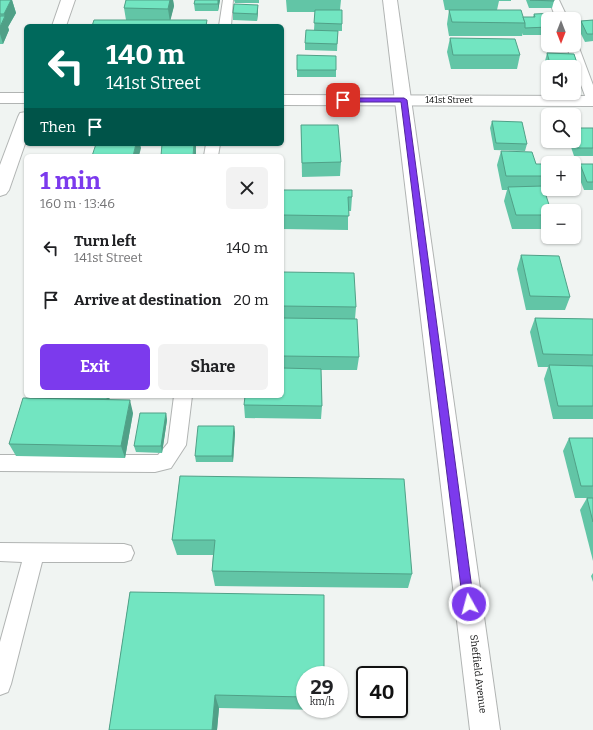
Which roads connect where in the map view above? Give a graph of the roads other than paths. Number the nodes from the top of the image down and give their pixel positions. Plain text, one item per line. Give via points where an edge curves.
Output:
1 (68, 0) edge
2 (228, 0) edge
3 (390, 0) edge
4 (554, 0) edge
5 (559, 12) edge
6 (60, 24) edge
7 (225, 24) edge
8 (575, 52) edge
9 (0, 98) edge
10 (24, 98) edge
11 (284, 100) edge
12 (404, 100) junction
13 (593, 101) edge
14 (24, 123) edge
15 (0, 190) edge
16 (183, 398) edge
17 (0, 463) edge
18 (0, 552) edge
19 (34, 553) junction
20 (124, 553) dead end
21 (0, 684) edge
22 (485, 730) edge

1 - 6 street
2 - 7 lane
3 - 12 street, Sheffield Avenue
4 - 5 lane
8 - 13 lane
9 - 10 street
11 - 12 street, 141st Street
12 - 13 street, 141st Street
12 - 22 street, Sheffield Avenue
14 - 15 street
16 - 17 lane via 177,445 164,462
18 - 19 lane
19 - 20 lane
19 - 21 lane

